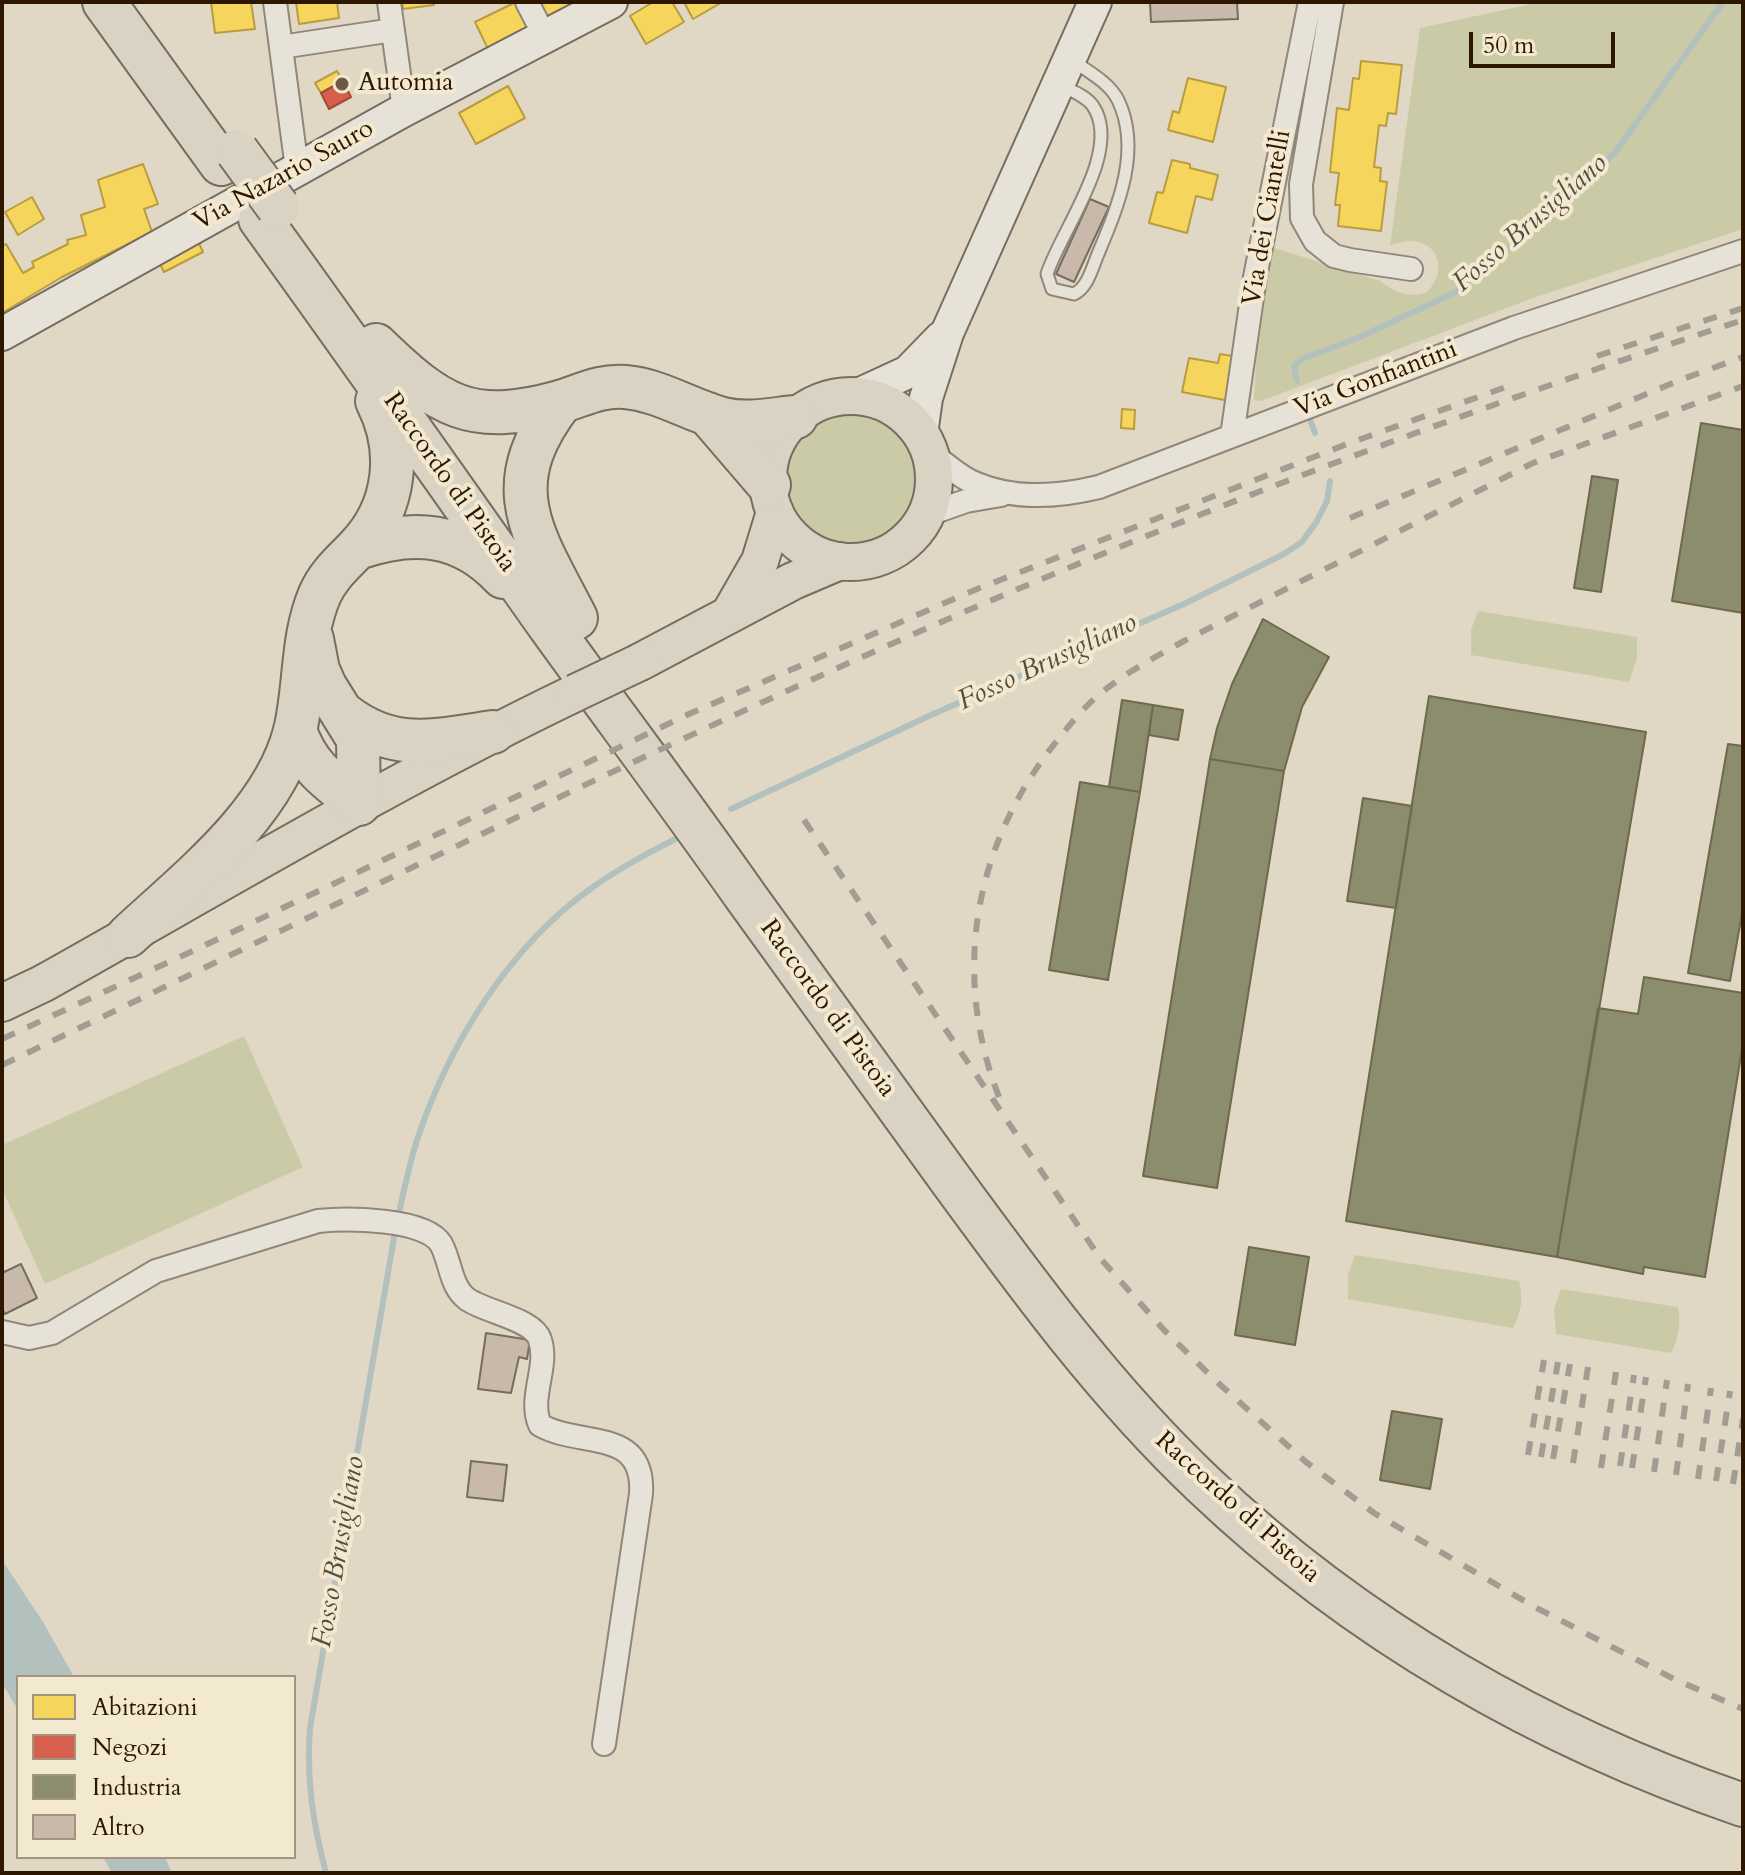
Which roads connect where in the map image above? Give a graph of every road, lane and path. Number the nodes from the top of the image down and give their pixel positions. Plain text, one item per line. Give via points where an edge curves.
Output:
1 (104, 2) edge
2 (130, 2) edge
3 (275, 2) edge
4 (389, 2) edge
5 (527, 2) edge
6 (611, 2) edge
7 (1095, 2) edge
8 (1310, 2) edge
9 (1332, 2) edge
10 (393, 30) junction
11 (545, 37) junction
12 (281, 47) junction
13 (1064, 71) junction
14 (404, 110) junction
15 (229, 158) junction
16 (297, 169) junction
17 (1743, 251) edge
18 (1411, 269) dead end
19 (947, 333) junction
20 (2, 334) edge
21 (358, 337) junction
22 (856, 396) junction
23 (562, 401) junction
24 (708, 414) junction
25 (796, 417) junction
26 (1232, 436) junction
27 (925, 443) junction
28 (1008, 493) junction
29 (772, 499) junction
30 (926, 515) junction
31 (358, 548) junction
32 (840, 561) junction
33 (729, 615) junction
34 (564, 623) junction
35 (310, 634) junction
36 (345, 715) junction
37 (295, 730) junction
38 (493, 732) junction
39 (359, 804) junction
40 (128, 936) junction
41 (2, 1003) edge
42 (2, 1332) edge
43 (604, 1744) dead end
44 (1743, 1782) edge
45 (1743, 1805) edge

1 - 15 highway, Raccordo di Pistoia
2 - 15 highway, Raccordo di Pistoia
3 - 12 street
4 - 10 street
5 - 11 street
6 - 11 street, Via Nazario Sauro
7 - 13 street
8 - 26 street, Via dei Ciantelli via 1255,277
9 - 18 street via 1300,192 1302,218 1315,241 1334,256
10 - 12 street
10 - 14 street
11 - 14 street, Via Nazario Sauro
12 - 16 street
13 - 13 lane via 1093,106 1100,128 1094,171 1047,274 1052,289 1074,294 1085,285 1116,211 1128,149 1114,94
13 - 19 street
14 - 16 street, Via Nazario Sauro
15 - 21 highway, Raccordo di Pistoia
16 - 20 street, Via Nazario Sauro
17 - 26 street, Via Gonfiantini via 1527,323
19 - 22 street via 908,372
19 - 27 street via 926,398
21 - 23 highway via 458,408 509,411
21 - 31 highway via 388,429 393,465 382,511
21 - 34 highway, Raccordo di Pistoia
22 - 25 main road via 824,401
22 - 27 main road via 893,408
23 - 24 highway via 622,386 652,391
23 - 34 highway via 532,450 525,493
24 - 25 highway via 742,422
24 - 29 highway
25 - 29 main road via 773,452
26 - 28 street, Via Gonfiantini via 1099,487
27 - 28 street, Via Gonfiantini via 970,481
27 - 30 main road via 934,477
28 - 30 street, Via Gonfiantini
29 - 32 main road via 785,529 799,543
29 - 33 main road via 760,561
30 - 32 main road via 890,552 866,561
31 - 34 highway via 405,536 451,542 491,564
31 - 35 highway via 326,582
32 - 33 main road
33 - 38 main road, bridge
34 - 44 highway, Raccordo di Pistoia via 1030,1251 1124,1371 1192,1444 1307,1547 1465,1656 1638,1744
34 - 45 highway, Raccordo di Pistoia via 1034,1293 1112,1389 1183,1464 1268,1542 1391,1633 1466,1680 1624,1760
35 - 36 highway via 323,680
35 - 37 highway
36 - 38 highway via 374,734 404,741
36 - 39 highway via 358,739
37 - 39 highway via 313,767
37 - 40 highway via 256,806 205,865
38 - 39 main road
39 - 40 main road
40 - 41 main road
42 - 43 street via 29,1338 52,1333 156,1271 318,1221 384,1223 432,1235 443,1247 461,1294 540,1337 540,1425 618,1446 633,1456 640,1473

